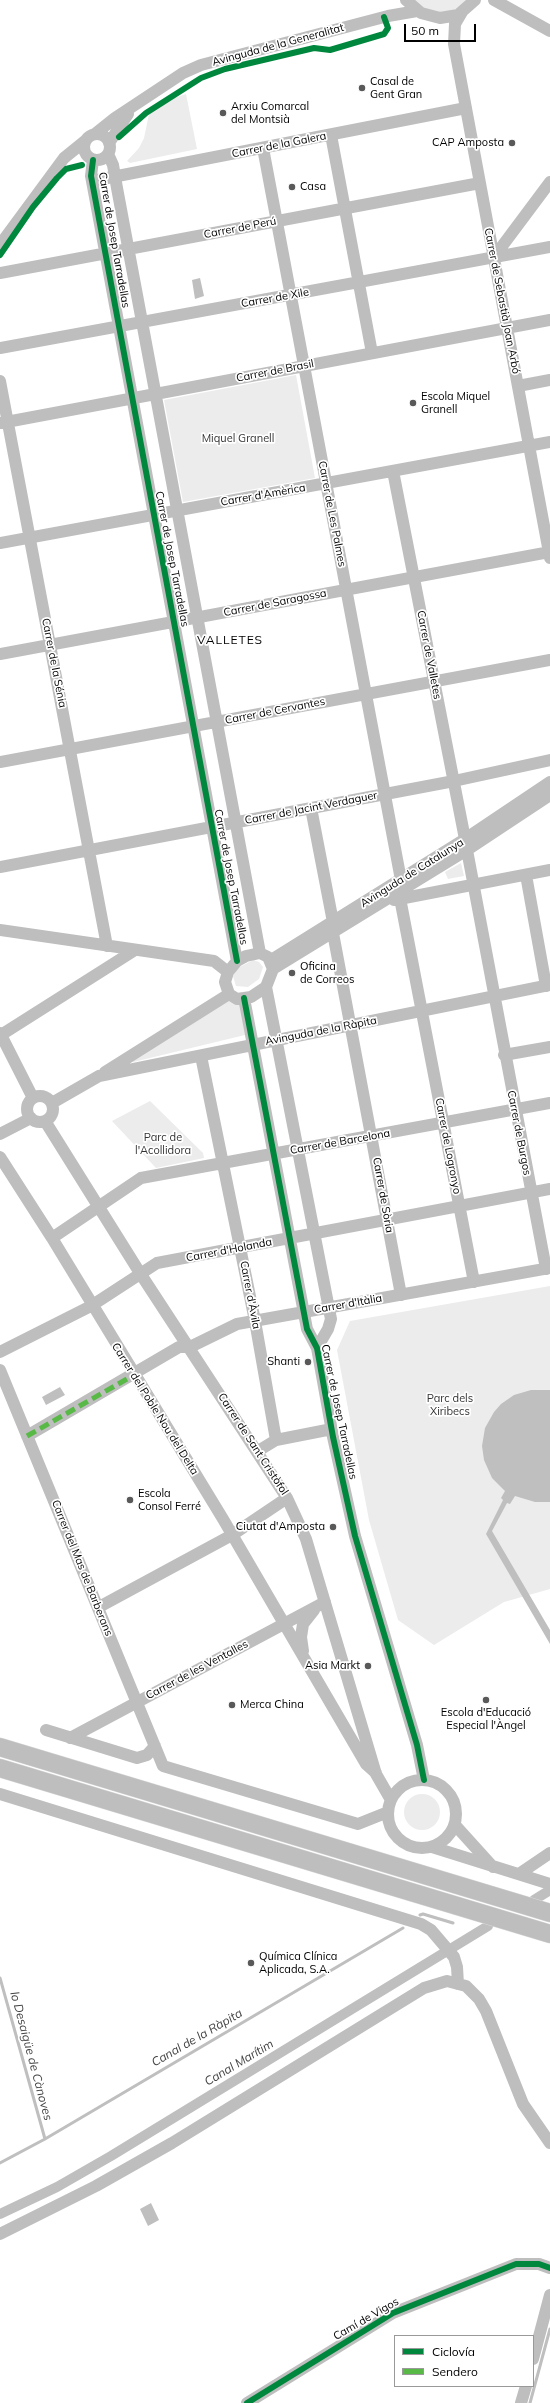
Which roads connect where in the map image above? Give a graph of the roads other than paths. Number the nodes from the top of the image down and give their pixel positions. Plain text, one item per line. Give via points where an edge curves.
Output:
1 (399, 0) edge
2 (406, 0) edge
3 (494, 0) edge
4 (474, 1) edge
5 (505, 8) junction
6 (417, 11) junction
7 (462, 12) junction
8 (388, 16) junction
9 (435, 18) junction
10 (550, 32) edge
11 (454, 44) junction
12 (134, 107) junction
13 (466, 108) junction
14 (95, 134) junction
15 (331, 135) junction
16 (85, 141) junction
17 (108, 148) junction
18 (263, 148) junction
19 (90, 158) junction
20 (58, 166) junction
21 (115, 176) junction
22 (92, 181) junction
23 (550, 182) edge
24 (480, 183) junction
25 (345, 208) junction
26 (276, 221) junction
27 (0, 245) edge
28 (550, 247) edge
29 (128, 248) junction
30 (105, 253) junction
31 (494, 257) junction
32 (0, 273) edge
33 (359, 282) junction
34 (291, 295) junction
35 (550, 320) edge
36 (143, 322) junction
37 (119, 326) junction
38 (508, 328) junction
39 (0, 348) edge
40 (372, 353) junction
41 (304, 366) junction
42 (550, 380) edge
43 (0, 381) edge
44 (518, 386) junction
45 (156, 394) junction
46 (132, 398) junction
47 (4, 422) edge
48 (550, 442) edge
49 (529, 445) junction
50 (393, 470) junction
51 (326, 483) junction
52 (545, 500) edge
53 (178, 510) junction
54 (154, 515) junction
55 (30, 538) junction
56 (0, 543) edge
57 (550, 554) edge
58 (414, 577) junction
59 (346, 590) junction
60 (198, 617) junction
61 (173, 622) junction
62 (50, 645) junction
63 (0, 654) edge
64 (550, 660) edge
65 (434, 681) junction
66 (365, 694) junction
67 (218, 722) junction
68 (193, 726) junction
69 (70, 749) junction
70 (550, 760) edge
71 (0, 762) edge
72 (454, 781) junction
73 (550, 782) edge
74 (384, 794) junction
75 (550, 794) edge
76 (311, 808) junction
77 (237, 822) junction
78 (211, 827) junction
79 (466, 845) junction
80 (89, 850) junction
81 (0, 867) edge
82 (550, 870) edge
83 (526, 875) junction
84 (401, 880) junction
85 (473, 885) junction
86 (399, 896) junction
87 (333, 927) junction
88 (0, 930) edge
89 (107, 946) junction
90 (136, 950) junction
91 (260, 953) junction
92 (237, 961) junction
93 (272, 965) junction
94 (228, 972) junction
95 (548, 985) edge
96 (266, 987) junction
97 (229, 994) junction
98 (493, 997) junction
99 (244, 998) junction
100 (422, 1011) junction
101 (351, 1024) junction
102 (0, 1034) edge
103 (276, 1040) junction
104 (252, 1045) junction
105 (550, 1047) edge
106 (504, 1055) junction
107 (201, 1056) junction
108 (99, 1076) junction
109 (33, 1098) junction
110 (52, 1103) junction
111 (550, 1103) edge
112 (515, 1110) junction
113 (31, 1118) junction
114 (45, 1121) junction
115 (444, 1122) junction
116 (0, 1134) edge
117 (372, 1136) junction
118 (298, 1150) junction
119 (273, 1154) junction
120 (0, 1157) edge
121 (223, 1163) junction
122 (550, 1189) edge
123 (531, 1193) junction
124 (98, 1206) junction
125 (460, 1206) junction
126 (387, 1220) junction
127 (315, 1234) junction
128 (52, 1238) junction
129 (289, 1238) junction
130 (240, 1248) junction
131 (548, 1269) edge
132 (140, 1273) junction
133 (474, 1282) junction
134 (401, 1295) junction
135 (91, 1306) junction
136 (328, 1308) junction
137 (303, 1312) junction
138 (255, 1321) junction
139 (190, 1347) junction
140 (317, 1348) junction
141 (0, 1352) edge
142 (0, 1370) edge
143 (134, 1375) junction
144 (332, 1429) junction
145 (27, 1436) junction
146 (276, 1440) junction
147 (258, 1451) junction
148 (287, 1498) junction
149 (232, 1535) junction
150 (325, 1602) junction
151 (99, 1607) junction
152 (284, 1623) junction
153 (307, 1662) junction
154 (137, 1702) junction
155 (92, 1726) junction
156 (46, 1730) dead end
157 (70, 1738) junction
158 (91, 1744) junction
159 (155, 1746) junction
160 (0, 1747) edge
161 (0, 1768) edge
162 (376, 1774) junction
163 (424, 1780) junction
164 (0, 1794) edge
165 (391, 1800) junction
166 (388, 1812) junction
167 (455, 1825) junction
168 (432, 1847) junction
169 (550, 1854) edge
170 (494, 1867) junction
171 (518, 1874) junction
172 (550, 1884) edge
173 (550, 1913) edge
174 (550, 1934) edge
175 (458, 1984) junction
176 (550, 2143) edge
177 (0, 2234) edge
178 (550, 2268) edge
179 (550, 2295) edge
180 (534, 2355) edge
181 (526, 2387) edge
182 (247, 2403) edge
183 (521, 2403) edge

1 - 8 street
2 - 6 street
3 - 5 street
4 - 5 street
4 - 7 street
5 - 10 street
6 - 8 street, Avinguda de la Generalitat
6 - 9 street
7 - 9 street via 449,17
7 - 11 street, Carrer de Sebastià Joan Arbó via 455,24
8 - 12 street, Avinguda de la Generalitat via 217,59 183,73
9 - 11 street, Carrer de Sebastià Joan Arbó via 447,29
11 - 13 street, Carrer de Sebastià Joan Arbó
12 - 14 street, Avinguda de la Generalitat
12 - 17 street, Avinguda de la Generalitat via 121,122
13 - 15 street, Carrer de la Galera
13 - 24 street, Carrer de Sebastià Joan Arbó
14 - 16 street
14 - 17 street via 103,135
15 - 18 street, Carrer de la Galera
15 - 25 street
16 - 19 street via 84,151
16 - 20 street via 70,152
17 - 19 street via 102,159
17 - 21 street, Carrer de Josep Tarradellas
18 - 21 street, Carrer de la Galera
18 - 26 street, Carrer de Les Palmes
19 - 20 street via 67,160
19 - 22 street, Carrer de Josep Tarradellas
20 - 27 street
21 - 22 street, Carrer de la Galera
21 - 29 street, Carrer de Josep Tarradellas
22 - 30 street, Carrer de Josep Tarradellas
23 - 31 street
24 - 25 street, Carrer de Perú
24 - 31 street, Carrer de Sebastià Joan Arbó
25 - 26 street, Carrer de Perú
25 - 33 street
26 - 29 street, Carrer de Perú
26 - 34 street, Carrer de Les Palmes
28 - 31 street, Carrer de Xile
29 - 30 street, Carrer de Perú
29 - 36 street, Carrer de Josep Tarradellas
30 - 32 street, Carrer de Perú
30 - 37 street, Carrer de Josep Tarradellas
31 - 33 street, Carrer de Xile
31 - 38 street, Carrer de Sebastià Joan Arbó
33 - 34 street, Carrer de Xile
33 - 40 street
34 - 36 street, Carrer de Xile
34 - 41 street, Carrer de Les Palmes
35 - 38 street, Carrer de Brasil
36 - 37 street, Carrer de Xile
36 - 45 street, Carrer de Josep Tarradellas
37 - 39 street, Carrer de Xile
37 - 46 street, Carrer de Josep Tarradellas
38 - 40 street, Carrer de Brasil
38 - 44 street, Carrer de Sebastià Joan Arbó
40 - 41 street, Carrer de Brasil
41 - 45 street, Carrer de Brasil
41 - 51 street, Carrer de Les Palmes
42 - 44 street
43 - 47 street, Carrer de la Sénia
44 - 49 street, Carrer de Sebastià Joan Arbó
45 - 46 street, Carrer de Brasil
45 - 53 street, Carrer de Josep Tarradellas
46 - 47 street, Carrer de Brasil
46 - 54 street, Carrer de Josep Tarradellas
47 - 55 street, Carrer de la Sénia
48 - 49 street, Carrer d'Amèrica
49 - 50 street, Carrer d'Amèrica
49 - 52 street, Carrer de Sebastià Joan Arbó
50 - 51 street, Carrer d'Amèrica
50 - 58 street, Carrer de Valletes
51 - 53 street, Carrer d'Amèrica
51 - 59 street, Carrer de Les Palmes
52 - 57 street, Carrer de Sebastià Joan Arbó
53 - 54 street, Carrer d'Amèrica
53 - 60 street, Carrer de Josep Tarradellas
54 - 55 street, Carrer d'Amèrica
54 - 61 street, Carrer de Josep Tarradellas
55 - 56 street, Carrer d'Amèrica
55 - 62 street, Carrer de la Sénia
57 - 58 street, Carrer de Saragossa
58 - 59 street, Carrer de Saragossa
58 - 65 street, Carrer de Valletes
59 - 60 street, Carrer de Saragossa
59 - 66 street, Carrer de Les Palmes
60 - 61 street, Carrer de Saragossa
60 - 67 street, Carrer de Josep Tarradellas
61 - 62 street, Carrer de Saragossa
61 - 68 street, Carrer de Josep Tarradellas
62 - 63 street, Carrer de Saragossa
62 - 69 street, Carrer de la Sénia
64 - 65 street, Carrer de Cervantes
65 - 66 street, Carrer de Cervantes
65 - 72 street, Carrer de Valletes
66 - 67 street, Carrer de Cervantes
66 - 74 street, Carrer de Les Palmes
67 - 68 street, Carrer de Cervantes
67 - 77 street, Carrer de Josep Tarradellas
68 - 69 street, Carrer de Cervantes
68 - 78 street, Carrer de Josep Tarradellas
69 - 71 street, Carrer de Cervantes
69 - 80 street, Carrer de la Sénia
70 - 72 street, Carrer de Jacint Verdaguer
72 - 74 street, Carrer de Jacint Verdaguer
72 - 79 street, Carrer de Valletes
73 - 79 street, Avinguda de Catalunya
74 - 76 street, Carrer de Jacint Verdaguer
74 - 84 street, Carrer de Les Palmes
75 - 79 street
76 - 77 street, Carrer de Jacint Verdaguer
76 - 87 street, Carrer de Sòria
77 - 78 street, Carrer de Jacint Verdaguer
77 - 91 street, Carrer de Josep Tarradellas
78 - 80 street, Carrer de Jacint Verdaguer
78 - 92 street, Carrer de Josep Tarradellas
79 - 84 street, Avinguda de Catalunya
79 - 85 street, Carrer de Valletes
79 - 86 street
80 - 81 street, Carrer de Jacint Verdaguer
80 - 89 street, Carrer de la Sénia
82 - 83 street
83 - 85 street
83 - 95 street
84 - 87 street, Avinguda de Catalunya
85 - 86 street
85 - 98 street, Carrer de Valletes
86 - 87 street
86 - 100 street
87 - 93 street, Avinguda de Catalunya
87 - 101 street, Carrer de Sòria
88 - 89 street
89 - 90 street
90 - 94 street via 214,961
90 - 102 street
91 - 92 street
91 - 93 street
92 - 94 street
93 - 96 street
94 - 97 street via 225,982
95 - 98 street, Avinguda de la Ràpita
96 - 99 street via 251,997
96 - 103 street, Carrer de Josep Tarradellas
97 - 99 street via 237,999
97 - 108 street
98 - 100 street, Avinguda de la Ràpita
98 - 106 street, Carrer de Burgos
99 - 104 street, Carrer de Josep Tarradellas
100 - 101 street, Avinguda de la Ràpita
100 - 115 street, Carrer de Logronyo
101 - 103 street, Avinguda de la Ràpita
101 - 117 street, Carrer de Sòria
102 - 109 street
103 - 104 street, Avinguda de la Ràpita
103 - 118 street, Carrer de Josep Tarradellas
104 - 107 street, Avinguda de la Ràpita
104 - 119 street, Carrer de Josep Tarradellas
105 - 106 street
106 - 112 street, Carrer de Burgos
107 - 108 street, Avinguda de la Ràpita
107 - 121 street, Carrer d'Àvila
108 - 110 street, Avinguda de la Ràpita
109 - 110 street via 46,1097
109 - 113 street via 28,1108
110 - 114 street via 52,1116
111 - 112 street, Carrer de Barcelona
112 - 115 street, Carrer de Barcelona
112 - 123 street, Carrer de Burgos
113 - 114 street via 37,1122
113 - 116 street
114 - 124 street, Carrer de Sant Cristòfol
115 - 117 street, Carrer de Barcelona
115 - 125 street, Carrer de Logronyo
117 - 118 street, Carrer de Barcelona
117 - 126 street, Carrer de Sòria
118 - 119 street, Carrer de Barcelona
118 - 127 street, Carrer de Josep Tarradellas
119 - 121 street, Carrer de Barcelona
119 - 129 street, Carrer de Josep Tarradellas
120 - 128 street, Carrer del Poble Nou del Delta
121 - 124 street, Carrer de Barcelona via 141,1178
121 - 130 street, Carrer d'Àvila
122 - 123 street, Carrer d'Holanda
123 - 125 street, Carrer d'Holanda
123 - 131 street, Carrer de Burgos
124 - 128 street, Carrer de Barcelona
124 - 132 street, Carrer de Sant Cristòfol
125 - 126 street, Carrer d'Holanda
125 - 133 street, Carrer de Logronyo
126 - 127 street, Carrer d'Holanda
126 - 134 street, Carrer de Sòria
127 - 129 street, Carrer d'Holanda
127 - 136 street, Carrer de Josep Tarradellas
128 - 135 street, Carrer del Poble Nou del Delta
129 - 130 street, Carrer d'Holanda
129 - 137 street, Carrer de Josep Tarradellas
130 - 132 street, Carrer d'Holanda via 157,1263
130 - 138 street, Carrer d'Àvila
131 - 133 street, Carrer d'Itàlia
132 - 135 street, Carrer d'Holanda
132 - 139 street, Carrer de Sant Cristòfol
133 - 134 street, Carrer d'Itàlia
134 - 136 street, Carrer d'Itàlia
135 - 141 street, Carrer d'Holanda
135 - 143 street, Carrer del Poble Nou del Delta
136 - 137 street, Carrer d'Itàlia
136 - 140 street, Carrer de Josep Tarradellas via 328,1330
137 - 138 street, Carrer d'Itàlia
137 - 140 street, Carrer de Josep Tarradellas via 307,1329
138 - 139 street, Carrer d'Itàlia via 237,1324
138 - 146 street, Carrer d'Àvila
139 - 143 street, Carrer d'Itàlia via 179,1347
139 - 147 street, Carrer de Sant Cristòfol
140 - 144 street, Carrer de Josep Tarradellas
142 - 145 street, Carrer del Mas de Barberans
143 - 145 street, Carrer d'Itàlia
143 - 149 street, Carrer del Poble Nou del Delta
144 - 146 street
144 - 163 street, Carrer de Josep Tarradellas via 355,1536 418,1745
145 - 151 street, Carrer del Mas de Barberans
146 - 147 street
147 - 148 street, Carrer de Sant Cristòfol
148 - 149 street
148 - 150 street, Carrer de Sant Cristòfol via 306,1539
149 - 151 street
149 - 152 street, Carrer del Poble Nou del Delta
150 - 152 street, Carrer de les Ventalles
150 - 153 street, Carrer del Poble Nou del Delta via 309,1614 303,1624 301,1637
150 - 162 street, Carrer de Sant Cristòfol
151 - 154 street, Carrer del Mas de Barberans
152 - 153 street, Carrer del Poble Nou del Delta
152 - 154 street, Carrer de les Ventalles
153 - 162 street, Carrer del Poble Nou del Delta via 366,1764
154 - 155 street, Carrer de les Ventalles
154 - 159 street, Carrer del Mas de Barberans
155 - 157 street, Carrer de les Ventalles
155 - 158 street via 89,1738
156 - 157 street
157 - 158 street
158 - 159 street via 137,1758 147,1755
159 - 166 street, Carrer del Mas de Barberans via 163,1766 358,1824
160 - 173 highway
161 - 174 highway
162 - 165 street, Carrer de Sant Cristòfol
163 - 165 street via 404,1785
163 - 167 street via 434,1782 451,1794 457,1814
164 - 175 street via 421,1924 431,1930 448,1949 457,1967
165 - 166 street
166 - 168 street via 392,1830 397,1838 414,1847
167 - 168 street via 450,1835
167 - 170 street
168 - 170 street
169 - 171 street
170 - 171 street
171 - 172 street
175 - 176 street via 474,1992 486,2010 523,2104
175 - 177 street via 447,1981 424,1988 172,2143 96,2186
178 - 182 street, Camí de Vigos via 539,2264 516,2264 393,2313
179 - 180 street
181 - 183 street

